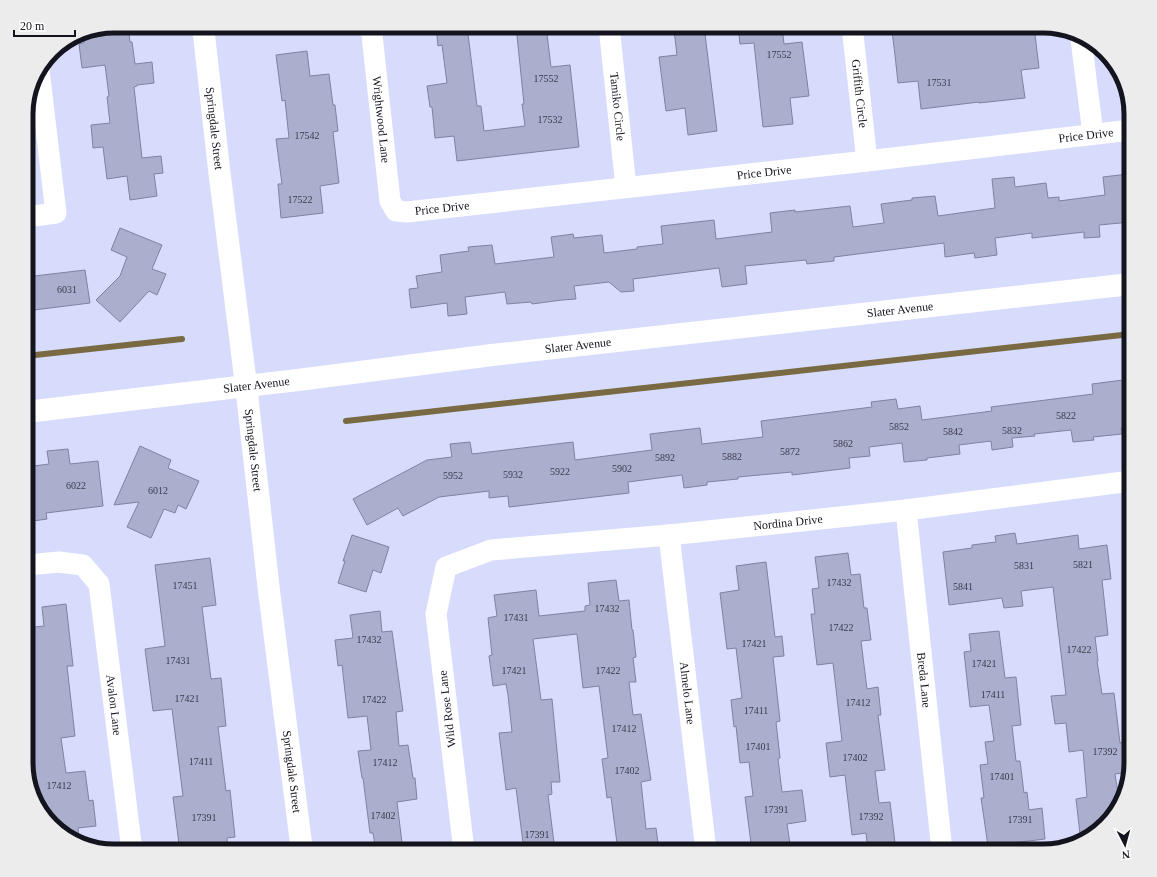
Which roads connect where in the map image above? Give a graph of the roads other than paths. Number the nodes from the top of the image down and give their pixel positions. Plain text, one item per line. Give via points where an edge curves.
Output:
1 (204, 33) edge
2 (372, 33) edge
3 (609, 33) edge
4 (853, 33) edge
5 (1082, 43) edge
6 (40, 80) edge
7 (1124, 131) edge
8 (1093, 134) junction
9 (867, 161) junction
10 (626, 187) junction
11 (396, 211) joint
12 (33, 216) edge
13 (1124, 285) edge
14 (246, 385) junction
15 (33, 411) edge
16 (1124, 482) edge
17 (906, 510) junction
18 (669, 535) junction
19 (33, 564) edge
20 (446, 567) joint
21 (131, 844) edge
22 (301, 844) edge
23 (463, 844) edge
24 (705, 844) edge
25 (941, 844) edge

1 - 14 street, Springdale Street
2 - 11 street, Wrightwood Lane via 390,201
3 - 10 street, Tamiko Circle
4 - 9 street, Griffith Circle
5 - 8 street
6 - 12 street via 56,213
7 - 8 street, Price Drive
8 - 9 street, Price Drive
9 - 10 street, Price Drive
10 - 11 street, Price Drive via 407,212
13 - 14 street, Slater Avenue
14 - 15 street, Slater Avenue
14 - 22 street, Springdale Street
16 - 17 street, Nordina Drive
17 - 18 street, Nordina Drive
17 - 25 street, Breda Lane
18 - 20 street, Nordina Drive via 491,550
18 - 24 street, Almelo Lane
19 - 21 street, Avalon Lane via 59,562 83,565 99,584
20 - 23 street, Wild Rose Lane via 436,614

